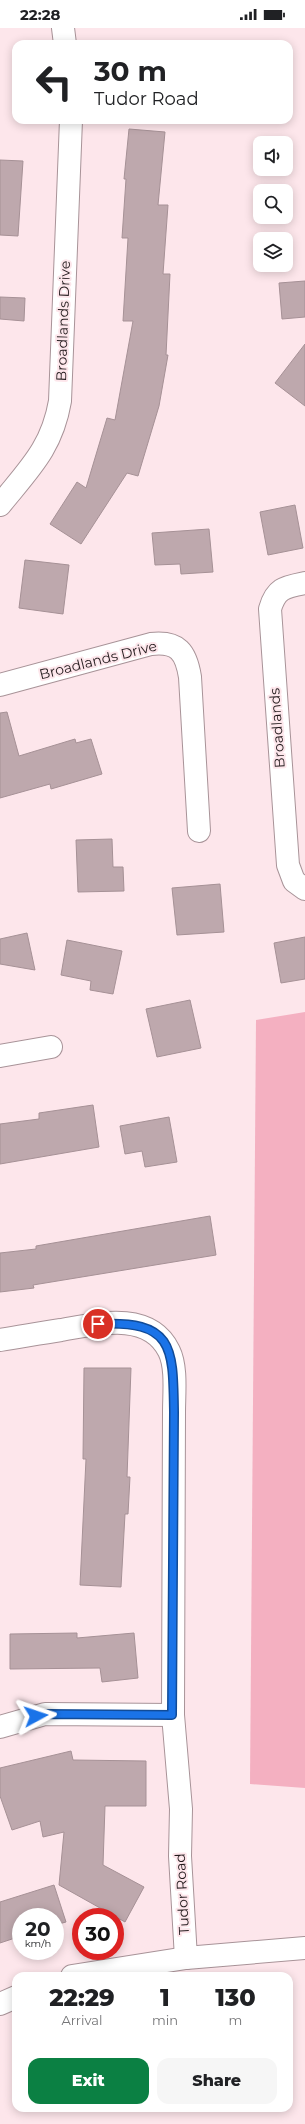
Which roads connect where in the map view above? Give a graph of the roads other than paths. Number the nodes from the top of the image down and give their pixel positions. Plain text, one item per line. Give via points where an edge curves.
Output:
1 (63, 28) edge
2 (64, 40) edge
3 (71, 124) edge
4 (0, 505) edge
5 (305, 582) edge
6 (0, 685) edge
7 (199, 831) dead end
8 (305, 889) edge
9 (50, 1047) dead end
10 (0, 1056) edge
11 (0, 1340) edge
12 (172, 1715) junction
13 (0, 1727) edge
14 (305, 1948) edge
15 (186, 1958) junction
16 (97, 1972) edge
17 (12, 1999) edge
18 (0, 2004) edge

1 - 2 street
3 - 4 street, Broadlands Drive via 60,401 50,438 38,458
5 - 8 street, Broadlands via 280,590 273,597 270,616 288,865 294,881
6 - 7 street, Broadlands Drive via 151,644 174,645 188,662
9 - 10 street
11 - 12 street, Tudor Road via 98,1324 120,1323 150,1330 170,1352 174,1412
12 - 13 street via 45,1714
12 - 15 street, Tudor Road via 181,1809 180,1856
14 - 15 street
15 - 16 street
17 - 18 street

